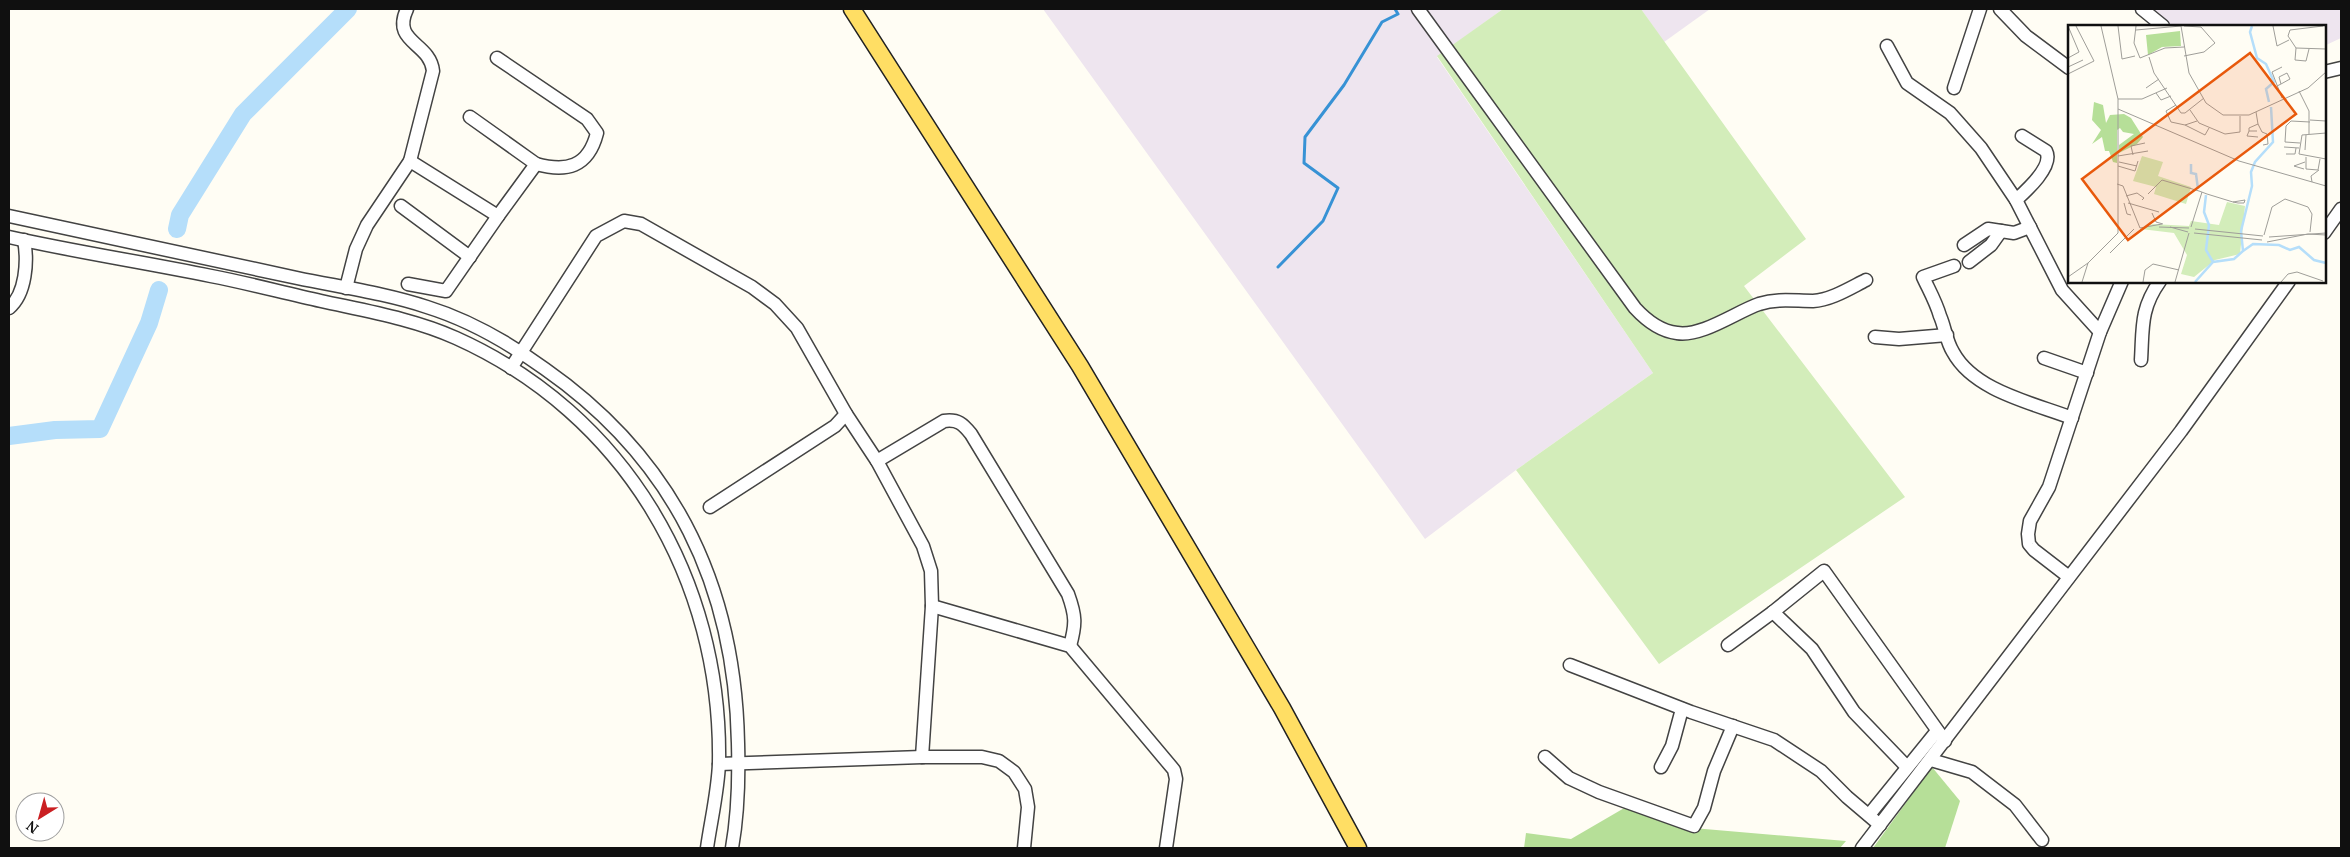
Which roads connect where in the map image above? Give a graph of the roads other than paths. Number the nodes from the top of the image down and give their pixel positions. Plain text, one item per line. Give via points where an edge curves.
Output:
1 (407, 9) edge
2 (852, 9) edge
3 (1418, 9) edge
4 (2000, 9) edge
5 (2142, 9) edge
6 (1976, 11) edge
7 (2162, 25) edge
8 (1887, 46) dead end
9 (497, 58) dead end
10 (2068, 67) edge
11 (2341, 68) edge
12 (2325, 72) edge
13 (1954, 88) dead end
14 (470, 117) dead end
15 (2022, 136) dead end
16 (410, 161) junction
17 (536, 164) junction
18 (2016, 200) junction
19 (401, 206) dead end
20 (2341, 209) edge
21 (9, 216) edge
22 (498, 216) junction
23 (2030, 226) junction
24 (2001, 231) junction
25 (2325, 232) edge
26 (9, 237) edge
27 (24, 240) junction
28 (1964, 246) dead end
29 (470, 257) junction
30 (1969, 262) dead end
31 (1954, 266) dead end
32 (1866, 280) dead end
33 (2122, 282) edge
34 (2159, 282) edge
35 (2288, 282) edge
36 (408, 284) dead end
37 (346, 288) junction
38 (9, 308) edge
39 (2100, 332) junction
40 (1947, 335) junction
41 (1875, 337) dead end
42 (522, 352) junction
43 (2044, 358) dead end
44 (2141, 360) dead end
45 (511, 368) junction
46 (2087, 373) junction
47 (846, 414) junction
48 (2072, 418) junction
49 (877, 461) junction
50 (710, 507) dead end
51 (2069, 577) junction
52 (932, 606) junction
53 (1774, 612) junction
54 (1728, 645) dead end
55 (1070, 646) junction
56 (1570, 665) dead end
57 (1682, 708) junction
58 (1733, 726) junction
59 (1941, 736) junction
60 (922, 757) junction
61 (1545, 757) dead end
62 (1911, 762) junction
63 (1928, 763) junction
64 (719, 764) junction
65 (739, 764) junction
66 (1661, 767) dead end
67 (1869, 815) junction
68 (1880, 825) junction
69 (2042, 840) dead end
70 (707, 848) edge
71 (732, 848) edge
72 (1024, 848) edge
73 (1166, 848) edge
74 (1358, 848) edge
75 (1862, 848) edge

1 - 16 street via 402,19 403,31 429,58 433,71
2 - 74 main road via 1080,366 1282,708
3 - 32 street via 1646,320 1677,333 1697,330 1759,304 1782,299 1814,301 1837,295
4 - 10 street via 2026,36
5 - 7 street
6 - 13 street
8 - 18 street via 1907,83 1950,113 1981,148
9 - 17 street via 587,120 597,134 585,157 573,167 553,168
11 - 12 street
14 - 17 street
15 - 18 street via 2046,151 2048,158 2034,184
16 - 22 street
16 - 37 street via 367,225 356,249
17 - 22 street
18 - 23 street
19 - 29 street
20 - 25 street
21 - 37 street
22 - 29 street
23 - 24 street via 2014,233
23 - 39 street via 2062,290
24 - 28 street via 1988,229
24 - 30 street via 1991,245
26 - 27 street
27 - 38 street via 27,256 22,286
27 - 45 street via 212,276 418,324 456,338
29 - 36 street via 446,291
31 - 40 street via 1923,277
33 - 39 street
34 - 44 street via 2149,296 2143,315
35 - 51 street via 2182,431
37 - 42 street via 427,306
39 - 46 street
40 - 41 street via 1899,339
40 - 48 street via 1960,364 1980,382
42 - 45 street
42 - 47 street via 596,236 624,220 649,229 752,287 775,304 797,328
42 - 65 street via 609,420 659,481 688,528 712,580 729,642 737,708
43 - 46 street
45 - 64 street via 559,401 595,434 643,493 669,538 690,585 707,645 717,713
46 - 48 street
47 - 49 street
47 - 50 street via 835,426
48 - 51 street via 2049,487 2030,521 2028,534 2029,544 2034,550
49 - 52 street via 923,546 931,570
49 - 55 street via 944,421 954,420 964,425 1068,594 1075,611 1076,626
51 - 59 street
52 - 55 street
52 - 60 street
53 - 54 street
53 - 59 street via 1824,571
53 - 62 street via 1812,649 1854,712
55 - 73 street via 1174,770 1176,779
56 - 57 street
57 - 58 street
57 - 66 street via 1672,746
58 - 61 street via 1714,771 1704,808 1694,826 1599,792 1569,778
58 - 67 street via 1774,740 1821,771
59 - 62 street
59 - 63 street
60 - 65 street
60 - 72 street via 982,757 999,761 1014,772 1025,789 1028,807
62 - 63 street
62 - 67 street
63 - 68 street
63 - 69 street via 1972,772 2015,805
64 - 65 street
64 - 70 street
65 - 71 street
67 - 68 street
68 - 75 street

